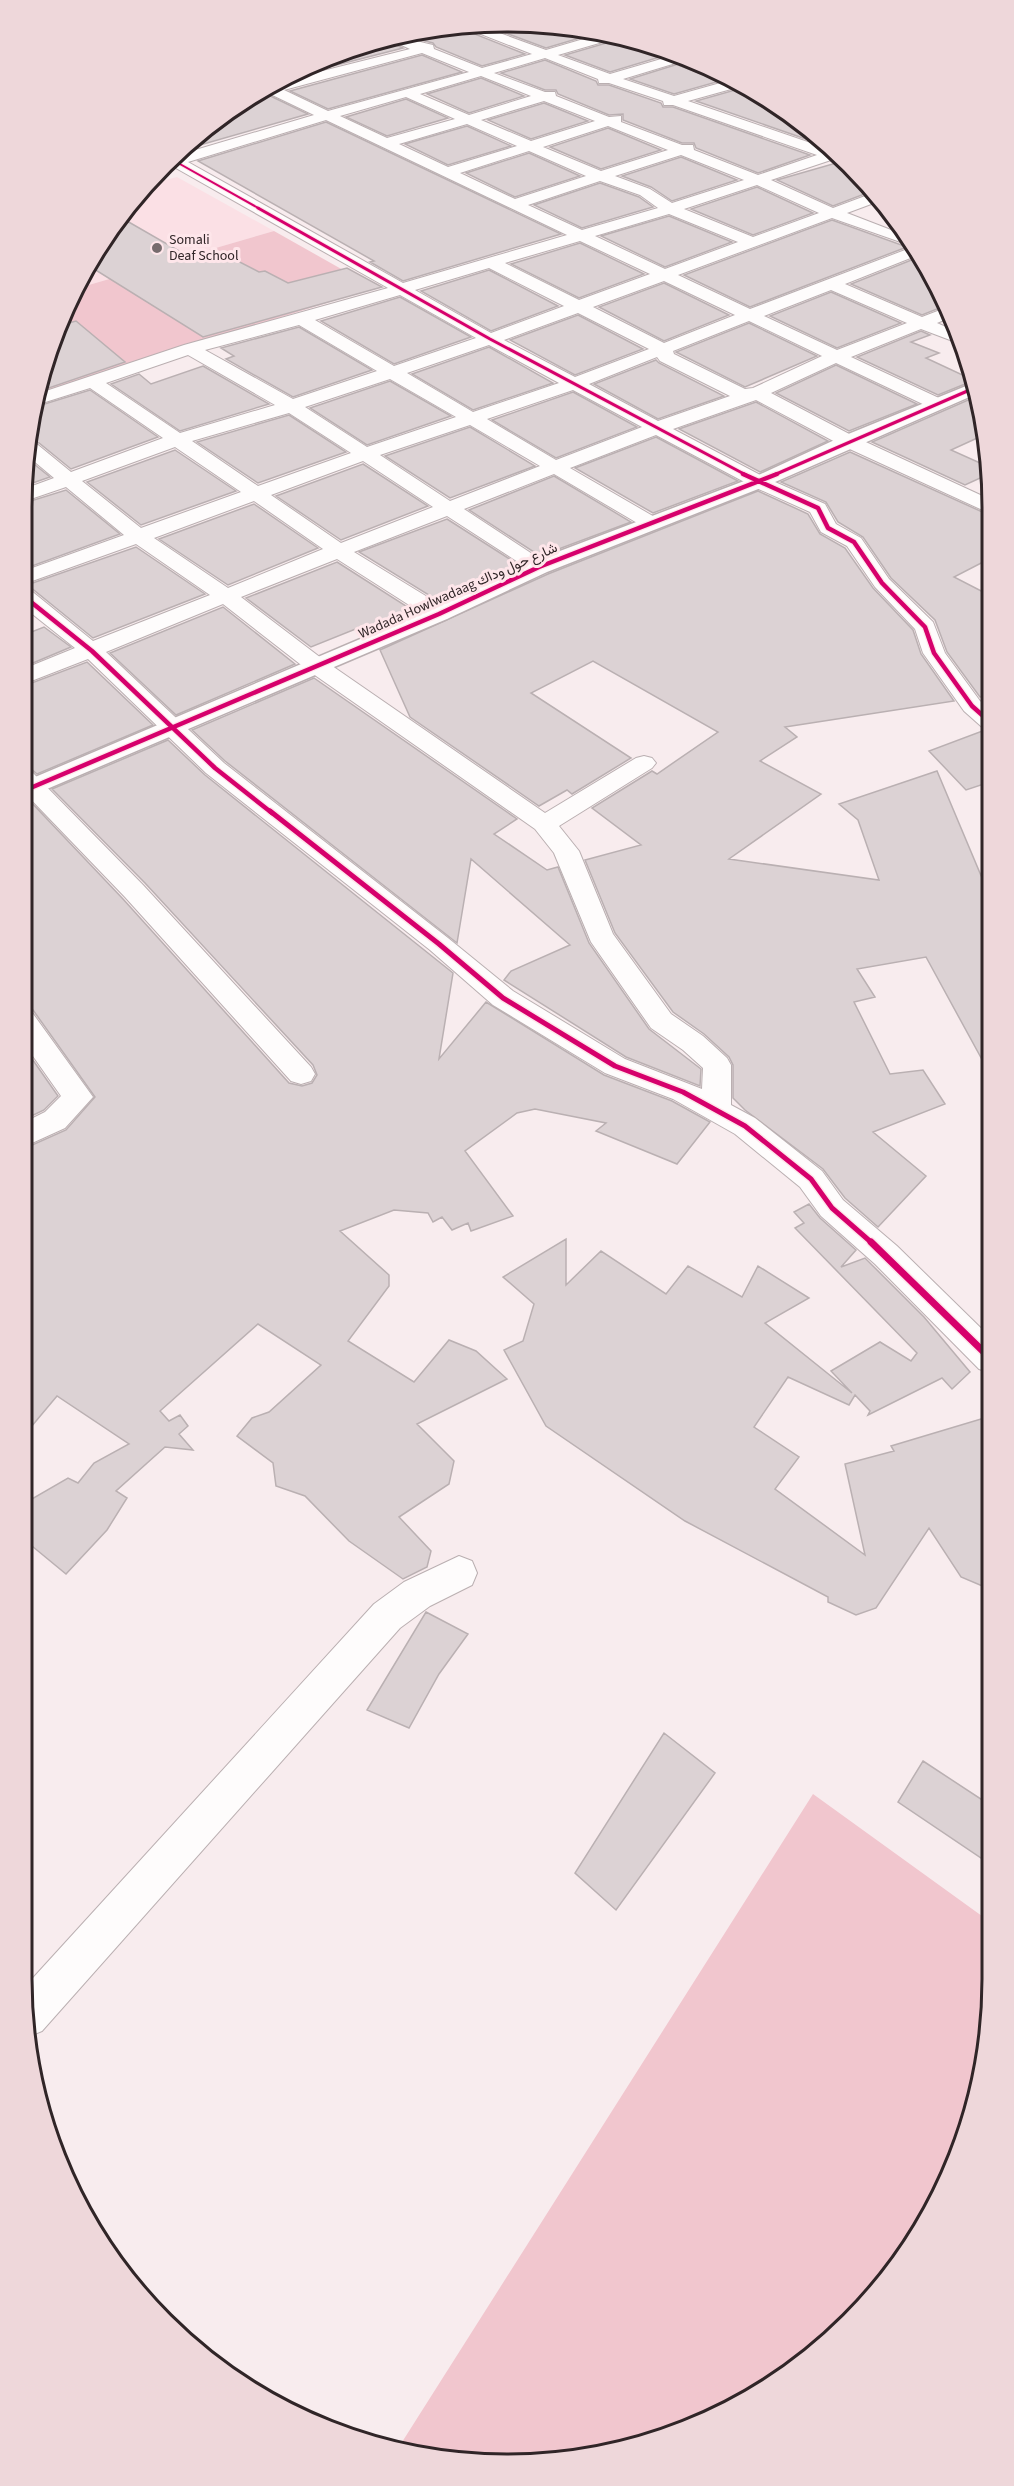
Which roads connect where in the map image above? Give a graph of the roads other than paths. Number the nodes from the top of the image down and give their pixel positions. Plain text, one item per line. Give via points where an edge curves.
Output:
1 (489, 33) edge
2 (595, 40) edge
3 (407, 43) edge
4 (444, 44) dead end
5 (423, 49) junction
6 (545, 55) junction
7 (341, 62) edge
8 (673, 62) edge
9 (353, 67) junction
10 (481, 72) junction
11 (609, 78) junction
12 (296, 81) edge
13 (588, 85) dead end
14 (727, 86) edge
15 (276, 91) edge
16 (566, 91) dead end
17 (407, 93) junction
18 (545, 97) junction
19 (673, 100) junction
20 (651, 107) dead end
21 (630, 114) dead end
22 (324, 116) junction
23 (466, 119) junction
24 (608, 121) junction
25 (752, 128) junction
26 (732, 134) dead end
27 (383, 144) junction
28 (702, 144) dead end
29 (528, 146) junction
30 (682, 150) junction
31 (823, 152) edge
32 (185, 158) edge
33 (829, 158) edge
34 (177, 165) edge
35 (447, 172) junction
36 (599, 176) junction
37 (758, 180) junction
38 (869, 200) edge
39 (517, 203) junction
40 (670, 209) junction
41 (832, 213) junction
42 (579, 235) junction
43 (898, 238) edge
44 (754, 243) junction
45 (909, 253) edge
46 (490, 262) junction
47 (664, 277) junction
48 (832, 284) junction
49 (399, 288) junction
50 (581, 307) junction
51 (748, 315) junction
52 (941, 315) edge
53 (301, 319) junction
54 (923, 323) junction
55 (950, 335) edge
56 (490, 339) junction
57 (190, 349) junction
58 (663, 349) junction
59 (835, 357) junction
60 (389, 373) junction
61 (92, 381) junction
62 (573, 384) junction
63 (968, 391) edge
64 (757, 393) junction
65 (45, 397) edge
66 (935, 403) junction
67 (291, 406) junction
68 (469, 418) junction
69 (656, 428) junction
70 (175, 440) junction
71 (848, 441) junction
72 (35, 453) edge
73 (366, 454) junction
74 (555, 467) junction
75 (69, 481) junction
76 (759, 482) junction
77 (32, 493) edge
78 (256, 494) junction
79 (982, 504) edge
80 (451, 508) junction
81 (651, 523) junction
82 (138, 536) junction
83 (340, 550) junction
84 (539, 567) junction
85 (32, 575) edge
86 (226, 596) junction
87 (32, 603) edge
88 (439, 614) junction
89 (92, 651) junction
90 (317, 666) junction
91 (32, 674) edge
92 (982, 715) edge
93 (171, 729) junction
94 (644, 763) dead end
95 (32, 782) edge
96 (32, 792) edge
97 (544, 824) junction
98 (32, 1032) edge
99 (301, 1074) dead end
100 (716, 1110) junction
101 (32, 1132) edge
102 (982, 1350) edge
103 (459, 1573) dead end
104 (33, 2009) edge

1 - 6 street
2 - 6 street
3 - 5 street
4 - 5 street
5 - 9 street
5 - 10 street
6 - 10 street
6 - 11 street
7 - 9 street
8 - 11 street
9 - 12 street
10 - 17 street
10 - 18 street
11 - 13 street
11 - 19 street
14 - 19 street
15 - 22 street
16 - 18 street
17 - 22 street
17 - 23 street
18 - 23 street
18 - 24 street
19 - 20 street
19 - 25 street
21 - 24 street
22 - 27 street
22 - 32 street
23 - 27 street
23 - 29 street
24 - 29 street
24 - 30 street
25 - 26 street
25 - 31 street
27 - 35 street
28 - 30 street
29 - 35 street
29 - 36 street
30 - 36 street
30 - 37 street
33 - 37 street
34 - 49 street
35 - 39 street
36 - 39 street
36 - 40 street via 645,192
37 - 40 street
37 - 41 street
38 - 41 street
39 - 42 street
40 - 42 street
40 - 44 street
41 - 43 street
41 - 44 street
42 - 46 street
42 - 47 street
44 - 47 street
45 - 48 street
46 - 49 street
46 - 50 street
47 - 50 street
47 - 51 street
48 - 51 street
48 - 54 street
49 - 53 street
49 - 56 street
50 - 56 street
50 - 58 street
51 - 58 street
51 - 59 street
52 - 54 street
53 - 57 street
53 - 60 street
54 - 55 street
54 - 59 street
56 - 60 street
56 - 62 street
57 - 61 street
57 - 67 street
58 - 62 street
58 - 64 street via 666,357 742,395
59 - 64 street
59 - 66 street
60 - 67 street
60 - 68 street
61 - 65 street
61 - 70 street
62 - 68 street
62 - 69 street
63 - 66 street, Wadada Howlwadaag شارع حول وداك
64 - 69 street
64 - 71 street
66 - 71 street, Wadada Howlwadaag شارع حول وداك
67 - 70 street
67 - 73 street
68 - 73 street
68 - 74 street
69 - 74 street
69 - 76 street
70 - 75 street
70 - 78 street
71 - 76 street, Wadada Howlwadaag شارع حول وداك
71 - 79 street
72 - 75 street
73 - 78 street
73 - 80 street
74 - 80 street
74 - 81 street
75 - 77 street
75 - 82 street
76 - 81 street, Wadada Howlwadaag شارع حول وداك
76 - 92 street via 818,508 828,528 854,542 882,583 925,627 934,653
78 - 82 street
78 - 83 street
80 - 83 street
80 - 84 street
81 - 84 street, Wadada Howlwadaag شارع حول وداك
82 - 85 street
82 - 86 street
83 - 86 street
83 - 88 street
84 - 88 street, Wadada Howlwadaag شارع حول وداك
86 - 89 street
86 - 90 street
87 - 89 street
88 - 90 street, Wadada Howlwadaag شارع حول وداك
89 - 91 street
89 - 93 street
90 - 93 street, Wadada Howlwadaag شارع حول وداك
90 - 97 street
93 - 95 street, Wadada Howlwadaag شارع حول وداك
93 - 100 street via 503,998 615,1066
94 - 97 street
96 - 99 street via 134,891
97 - 100 street via 566,851 600,936 661,1021 717,1065
98 - 101 street via 78,1097 55,1120
100 - 102 street via 745,1126 812,1179 832,1209 886,1255
103 - 104 street via 417,1594 387,1616

